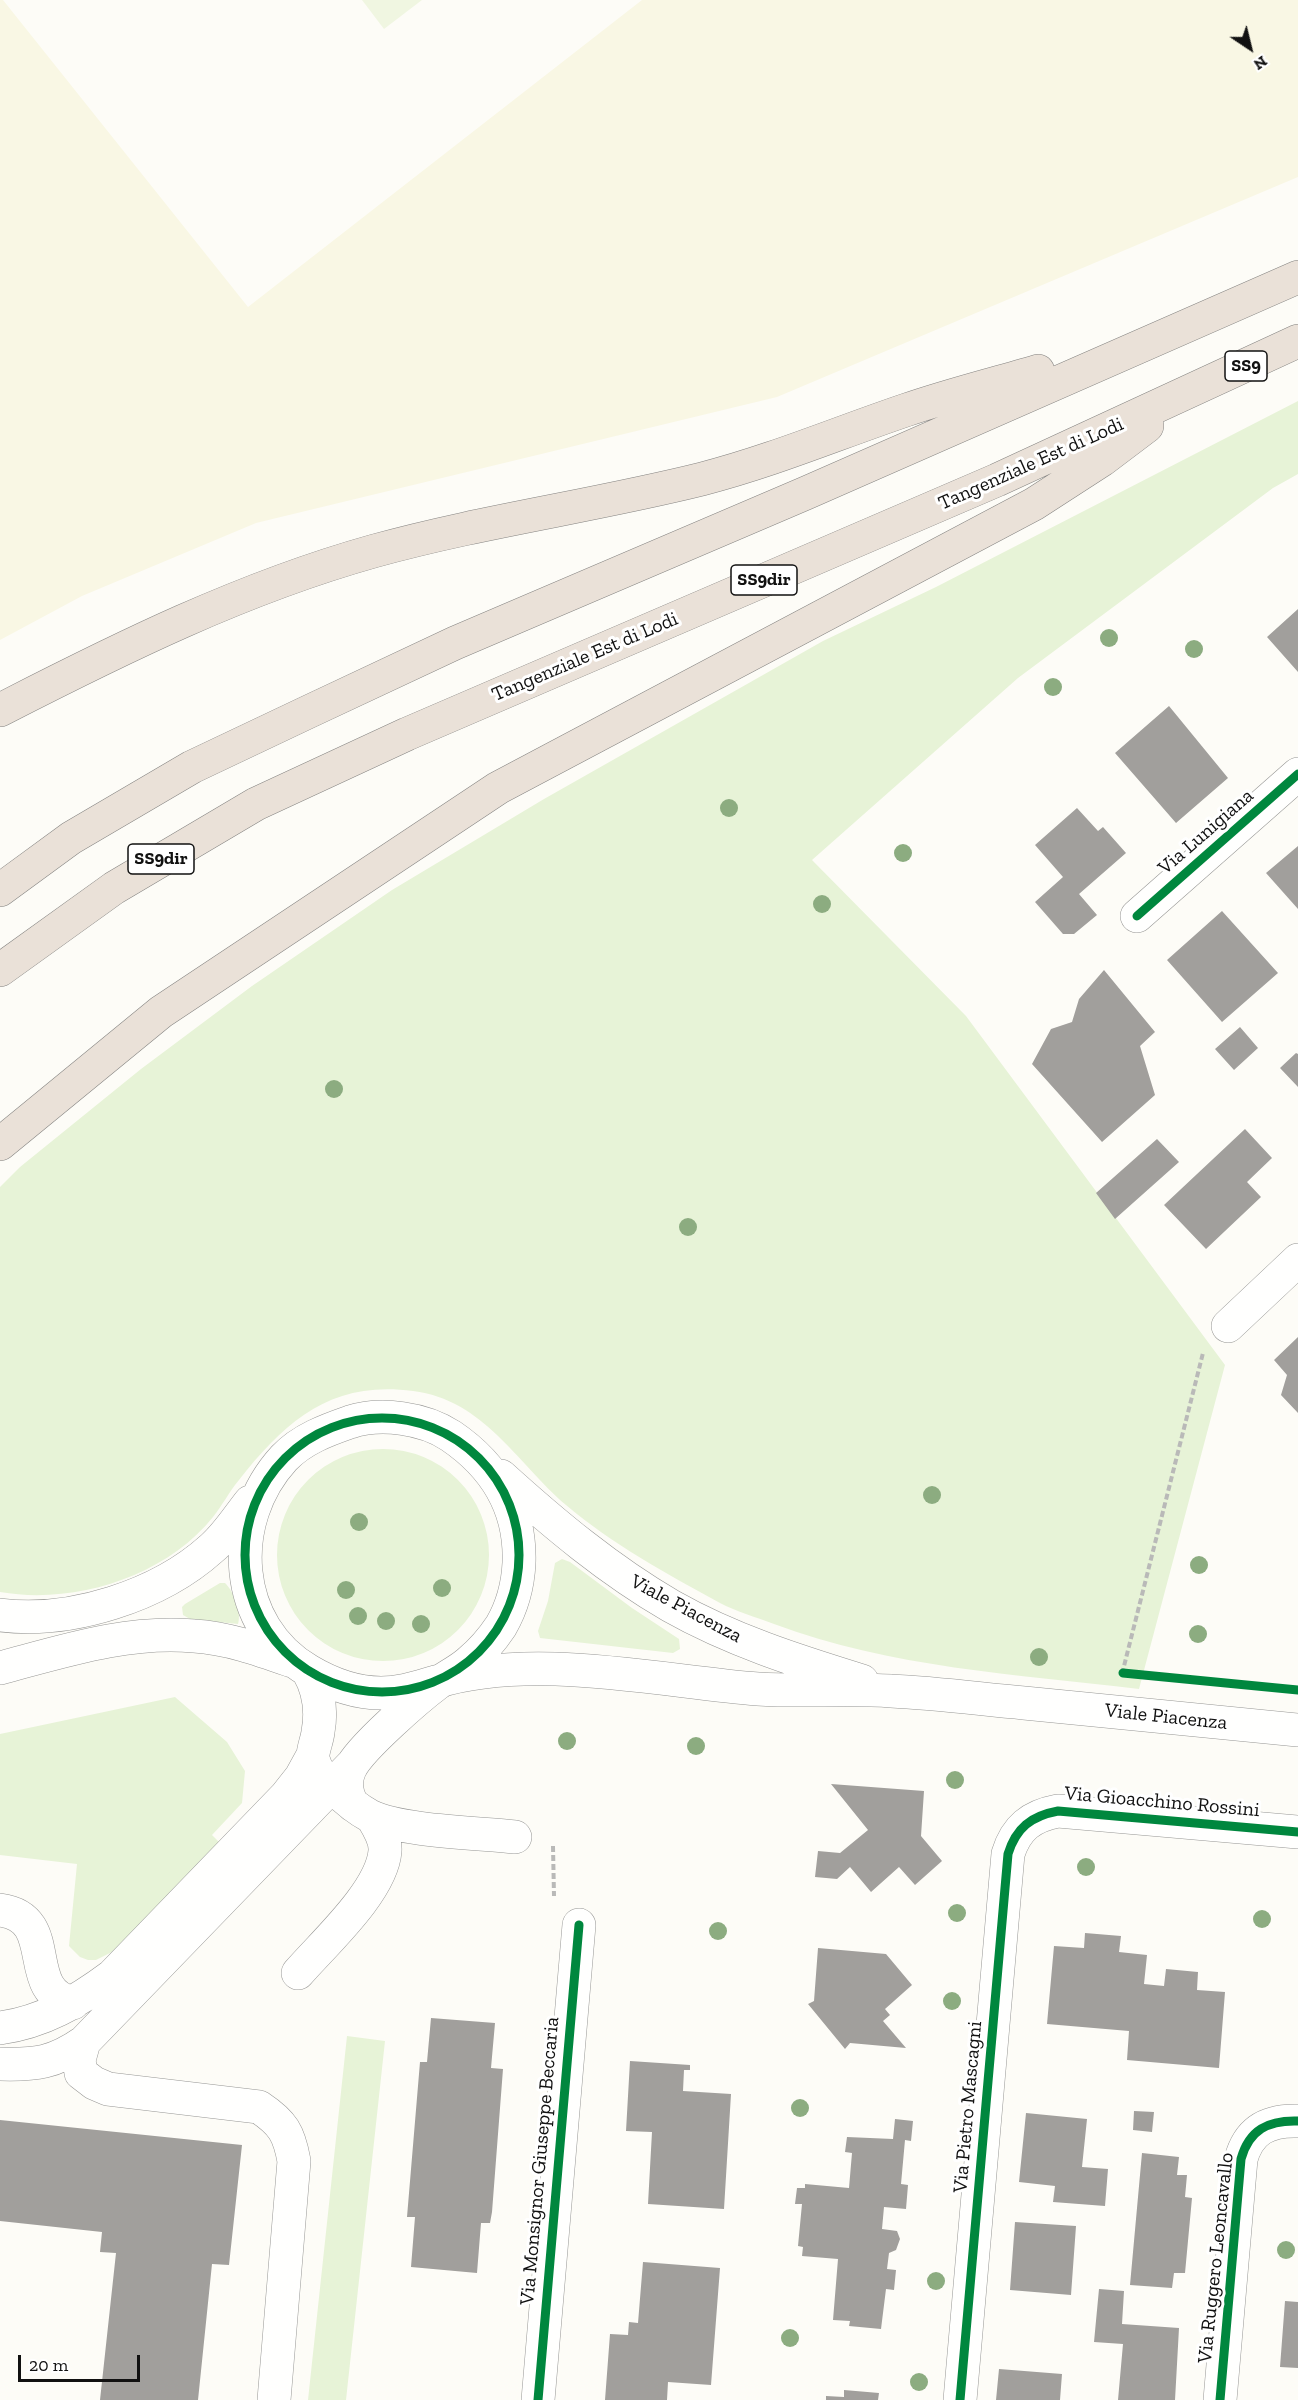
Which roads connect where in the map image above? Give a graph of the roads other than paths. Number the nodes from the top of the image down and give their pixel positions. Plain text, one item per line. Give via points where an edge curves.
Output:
1 (1298, 277) edge
2 (1161, 335) junction
3 (1298, 342) edge
4 (1194, 390) junction
5 (0, 710) edge
6 (1298, 774) edge
7 (0, 890) edge
8 (1137, 916) dead end
9 (0, 970) edge
10 (0, 1144) edge
11 (1298, 1260) edge
12 (1227, 1326) road end
13 (480, 1457) junction
14 (261, 1489) junction
15 (0, 1615) edge
16 (301, 1666) junction
17 (0, 1668) edge
18 (442, 1680) junction
19 (890, 1690) junction
20 (1298, 1730) edge
21 (312, 1756) junction
22 (352, 1793) junction
23 (1026, 1823) joint
24 (1298, 1832) edge
25 (515, 1837) road end
26 (0, 1910) edge
27 (579, 1925) road end
28 (298, 1972) dead end
29 (73, 2003) junction
30 (0, 2028) edge
31 (84, 2042) junction
32 (0, 2064) edge
33 (1298, 2121) edge
34 (274, 2400) edge
35 (538, 2400) edge
36 (960, 2400) edge
37 (1220, 2400) edge

1 - 2 highway
2 - 5 highway via 909,409 702,479 448,532 320,568 220,603
2 - 7 highway via 807,493 455,643 192,767 71,838
3 - 4 highway, SS9
4 - 9 highway, Tangenziale Est di Lodi / SS9dir via 997,480 407,734 256,804 114,888
4 - 10 highway via 1102,460 1034,504 498,788 161,1012
6 - 8 street, Via Lunigiana
11 - 12 street
13 - 14 street via 445,1432 405,1419 363,1418 322,1431 287,1455
13 - 18 street via 507,1494 520,1538 518,1584 500,1627 470,1662
13 - 19 street, Viale Piacenza via 553,1522 624,1576 672,1606 795,1660
14 - 15 street via 213,1548 154,1588 106,1606 67,1613 20,1618
14 - 16 street via 245,1534 246,1581 262,1626
16 - 17 street via 249,1646 195,1636 152,1635 102,1641
16 - 18 street via 333,1685 378,1694
16 - 21 street via 315,1684 320,1705 319,1731
18 - 19 street, Viale Piacenza via 514,1670 574,1671 759,1689
18 - 22 street via 413,1702
19 - 20 street, Viale Piacenza
21 - 22 street via 316,1767
21 - 29 street via 291,1790 231,1854 112,1976
22 - 25 street via 393,1824
22 - 28 street via 381,1832 385,1850 381,1869 366,1895
22 - 31 street
23 - 24 street, Via Gioacchino Rossini via 1041,1814 1058,1811
23 - 36 street, Via Pietro Mascagni via 1013,1836 1008,1854
26 - 29 street via 12,1912 30,1926 48,1990
27 - 35 street, Via Monsignor Giuseppe Beccaria
29 - 30 street via 20,2025
31 - 32 street via 63,2057 45,2062
31 - 34 street via 79,2060 81,2073 93,2083 108,2089 259,2107 277,2118 290,2138 294,2161
33 - 37 street, Via Ruggero Leoncavallo via 1271,2122 1257,2130 1243,2152

